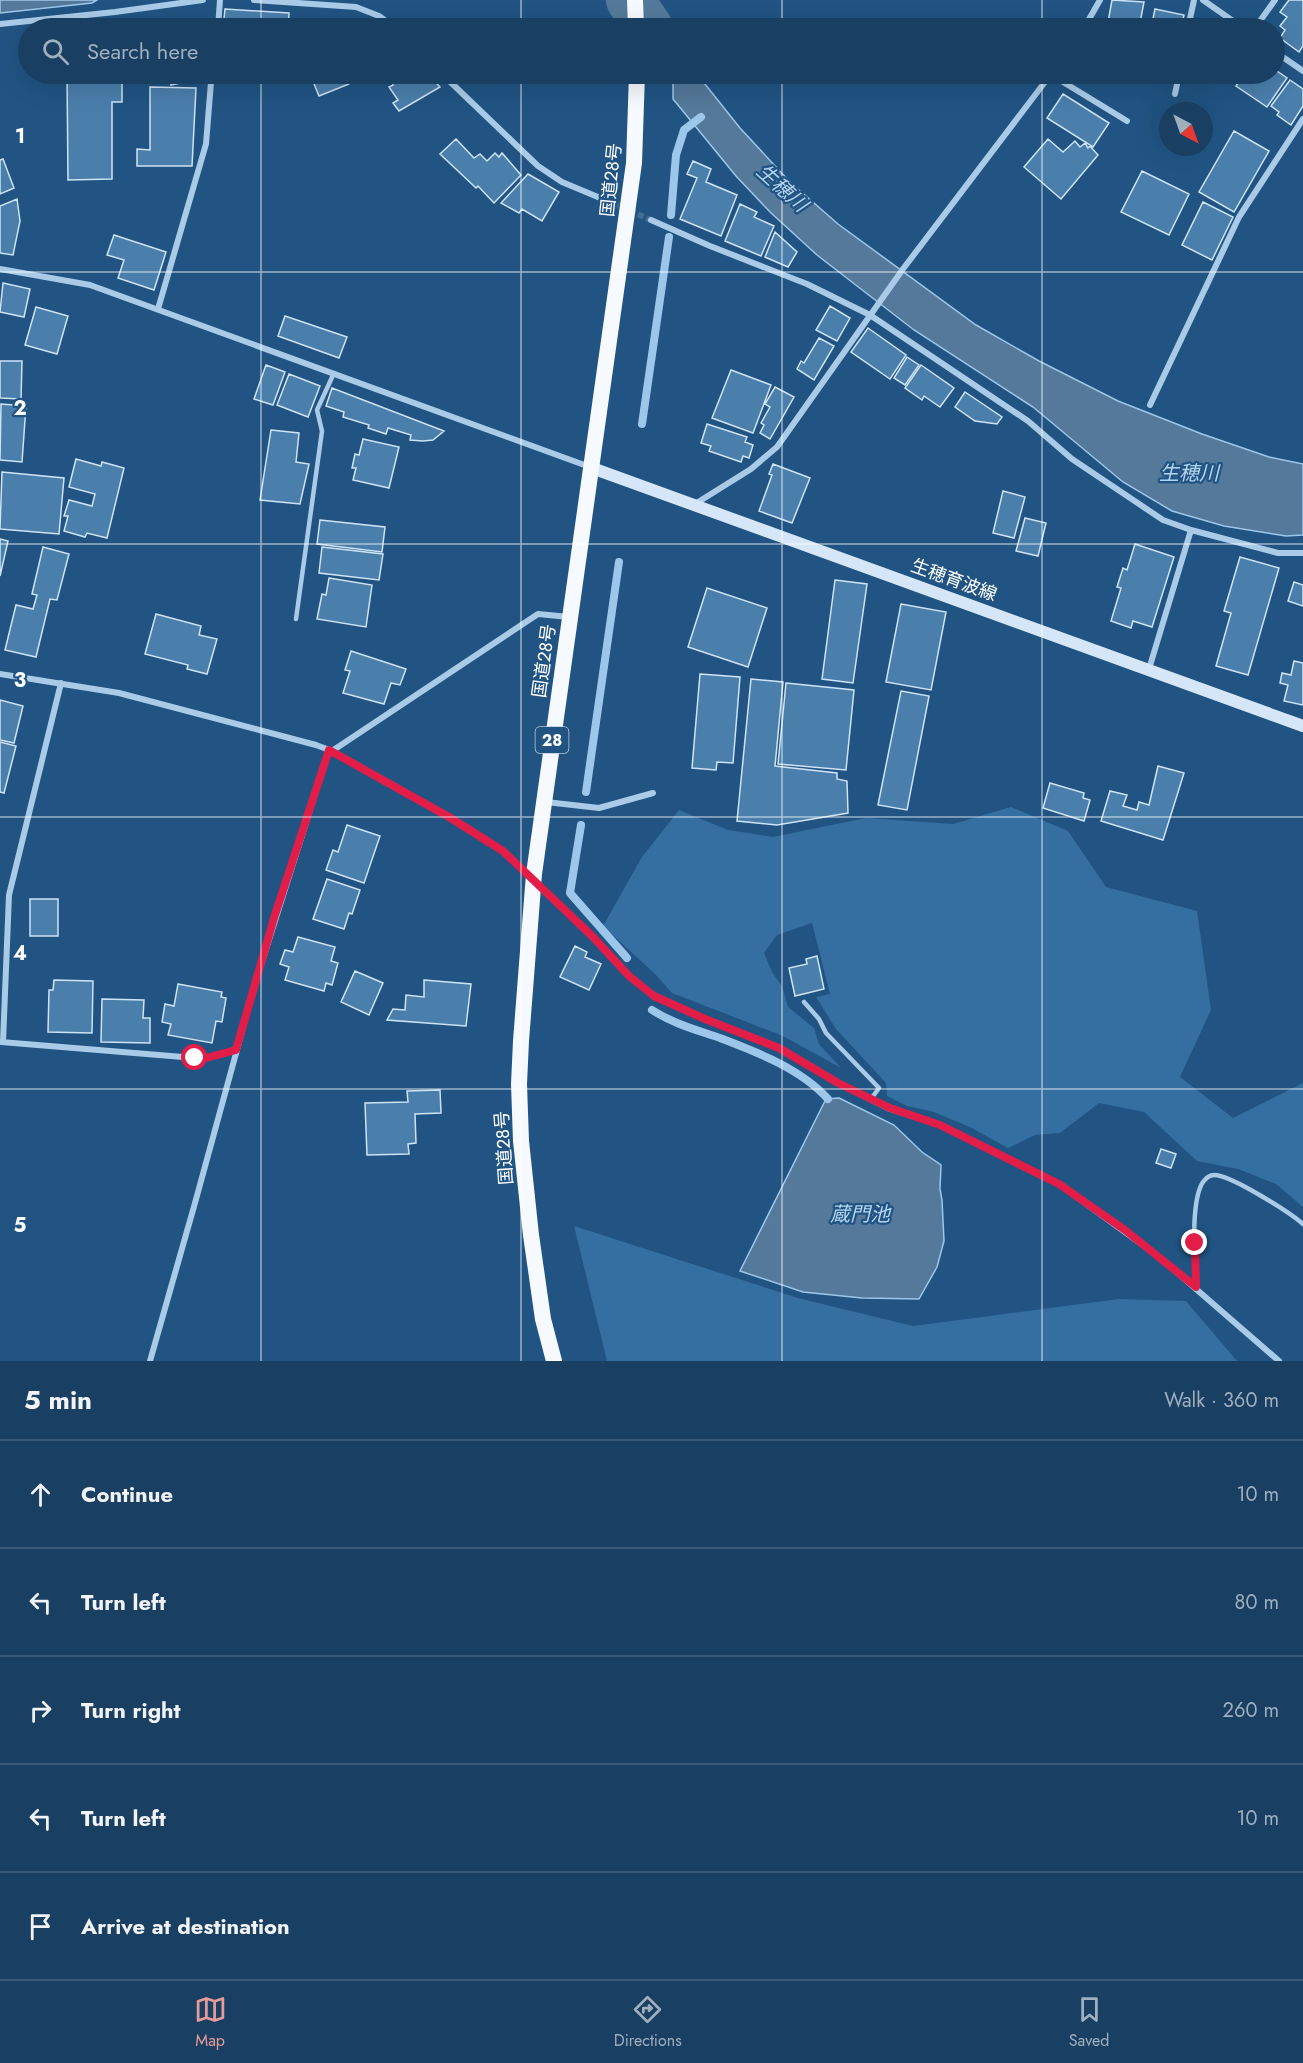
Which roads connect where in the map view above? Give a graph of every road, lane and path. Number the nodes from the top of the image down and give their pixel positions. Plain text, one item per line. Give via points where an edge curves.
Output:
1 (203, 0) edge
2 (220, 0) edge
3 (254, 0) edge
4 (635, 0) edge
5 (1100, 0) edge
6 (1194, 0) edge
7 (1203, 0) edge
8 (1275, 0) edge
9 (57, 18) edge
10 (219, 18) edge
11 (382, 18) edge
12 (636, 18) edge
13 (1090, 18) edge
14 (1190, 18) edge
15 (1229, 18) edge
16 (1262, 18) edge
17 (18, 22) edge
18 (0, 24) edge
19 (1285, 58) edge
20 (1303, 71) edge
21 (211, 84) edge
22 (452, 84) edge
23 (637, 84) edge
24 (1042, 84) edge
25 (1066, 84) edge
26 (1177, 84) edge
27 (1175, 94) dead end
28 (1303, 119) edge
29 (1127, 121) dead end
30 (605, 200) tunnel mouth
31 (651, 220) tunnel mouth
32 (0, 269) edge
33 (158, 309) junction
34 (870, 315) junction
35 (334, 373) junction
36 (1150, 405) dead end
37 (592, 468) junction
38 (693, 505) junction
39 (1191, 530) junction
40 (1303, 553) edge
41 (570, 617) junction
42 (296, 619) dead end
43 (1149, 669) junction
44 (0, 675) edge
45 (61, 683) junction
46 (1303, 726) edge
47 (330, 751) junction
48 (653, 793) dead end
49 (544, 801) junction
50 (534, 880) junction
51 (804, 1002) dead end
52 (2, 1042) edge
53 (236, 1050) junction
54 (872, 1099) junction
55 (1303, 1224) edge
56 (1196, 1287) junction
57 (150, 1361) edge
58 (554, 1361) edge
59 (1279, 1361) edge

1 - 9 street
2 - 10 street
3 - 11 street via 356,7
4 - 12 highway
5 - 13 street
6 - 14 street
7 - 15 street
8 - 16 street
17 - 18 street
19 - 20 street
21 - 33 street via 206,144
22 - 30 street via 538,166 562,182
23 - 37 highway, 国道28号 / 28 via 629,206
24 - 34 street
25 - 29 street
26 - 27 street
28 - 36 street via 1239,217
31 - 34 street via 807,284
32 - 33 street via 90,285
33 - 35 street
34 - 38 street via 770,455
34 - 39 street via 1028,420 1072,459 1153,514
35 - 37 street
35 - 42 lane via 317,410 322,431
37 - 38 main road, 生穂育波線
37 - 41 highway, 国道28号 / 28
38 - 43 main road, 生穂育波線
39 - 40 street via 1278,553
39 - 43 street
41 - 47 street via 538,614
41 - 49 highway, 国道28号 / 28
43 - 46 main road, 生穂育波線
44 - 45 street
45 - 47 street via 119,693
45 - 52 street via 9,895
47 - 50 street via 503,851
47 - 53 street via 274,918
48 - 49 street via 598,808
49 - 50 highway, 国道28号 / 28
50 - 54 street via 654,996 779,1048
50 - 58 highway, 国道28号 / 28 via 521,1041 521,1142 540,1298
51 - 54 lane via 826,1033 879,1088
52 - 53 street via 195,1058
53 - 57 street
54 - 56 street via 940,1125 1059,1184
55 - 56 lane via 1228,1179 1209,1176 1199,1190 1195,1215
56 - 59 street

